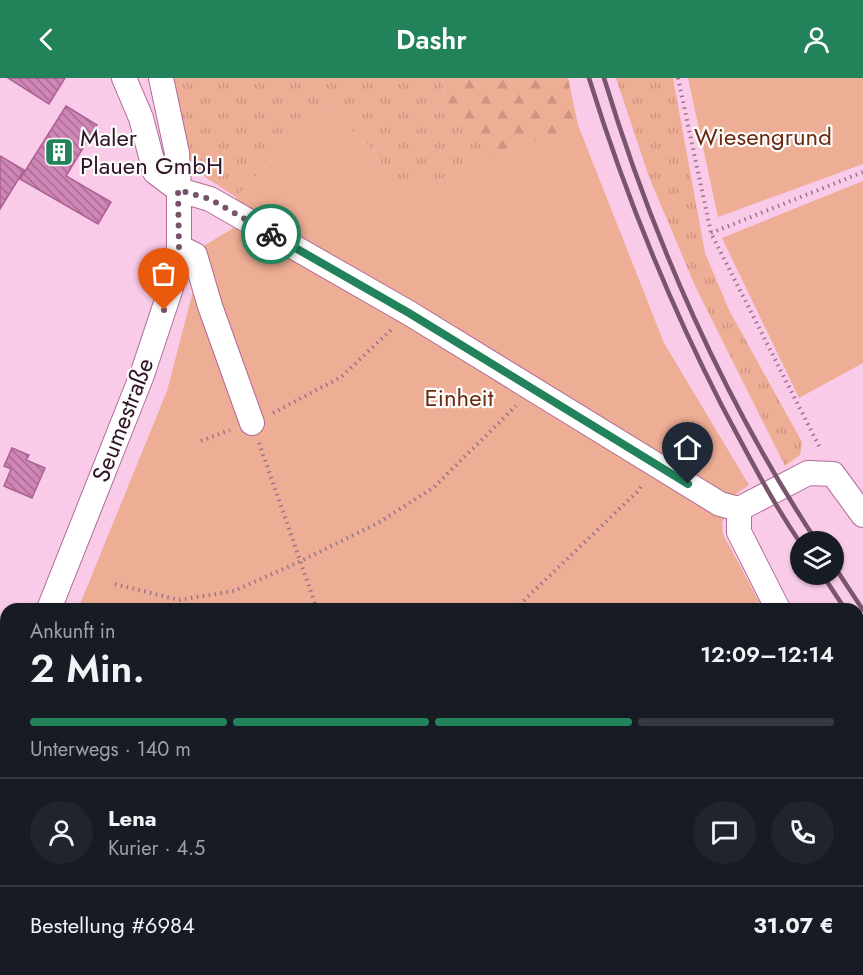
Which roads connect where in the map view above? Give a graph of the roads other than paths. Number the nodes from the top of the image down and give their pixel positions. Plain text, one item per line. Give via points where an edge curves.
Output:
1 (124, 78) edge
2 (161, 78) edge
3 (178, 190) junction
4 (179, 247) junction
5 (252, 423) road end
6 (739, 509) junction
7 (863, 515) edge
8 (51, 603) edge
9 (775, 603) edge

1 - 3 street via 141,118 155,172
2 - 3 street, Seumestraße via 177,153
3 - 4 street, Seumestraße
3 - 6 street via 210,199 409,313 720,504
4 - 5 street via 195,255
4 - 8 street, Seumestraße via 171,288 142,375
6 - 7 street via 808,473 833,474
6 - 9 street via 740,532

